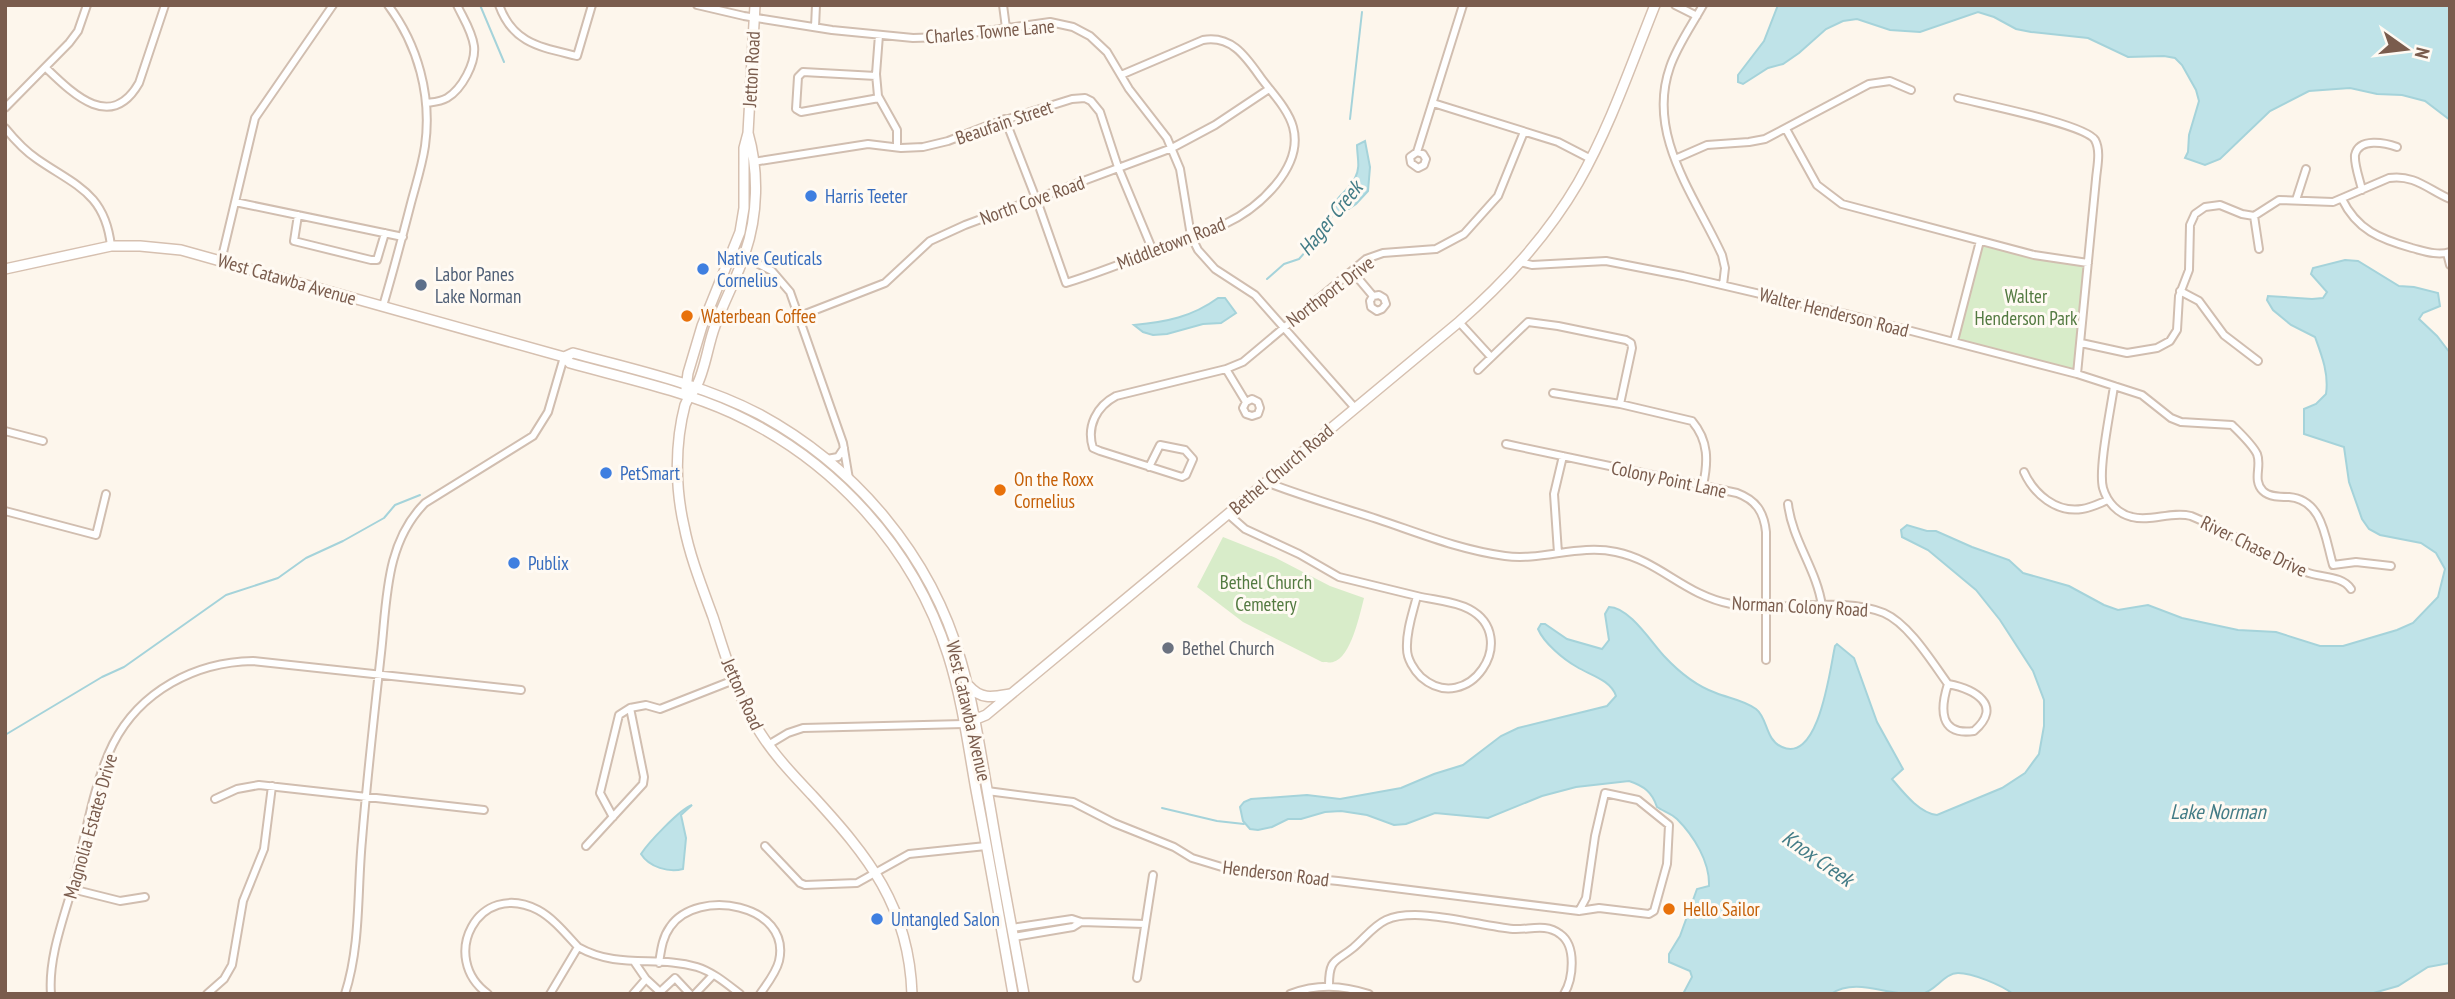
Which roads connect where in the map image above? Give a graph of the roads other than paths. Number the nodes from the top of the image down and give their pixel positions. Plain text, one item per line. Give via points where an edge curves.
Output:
1 (88, 5) edge
2 (165, 5) edge
3 (333, 5) edge
4 (388, 5) edge
5 (457, 5) edge
6 (499, 5) edge
7 (592, 5) edge
8 (696, 5) edge
9 (755, 5) edge
10 (816, 5) edge
11 (1003, 5) edge
12 (1462, 5) edge
13 (1655, 5) edge
14 (1675, 5) edge
15 (1703, 5) edge
16 (754, 16) junction
17 (1697, 16) junction
18 (815, 27) junction
19 (1006, 28) junction
20 (879, 35) junction
21 (47, 68) junction
22 (1121, 75) junction
23 (876, 76) junction
24 (1269, 89) junction
25 (1911, 90) dead end
26 (879, 98) junction
27 (1958, 98) dead end
28 (426, 103) junction
29 (1433, 103) junction
30 (5, 108) edge
31 (1005, 119) junction
32 (5, 128) edge
33 (1786, 129) junction
34 (1524, 131) junction
35 (748, 132) junction
36 (897, 147) junction
37 (2397, 147) dead end
38 (1172, 148) junction
39 (1418, 152) dead end
40 (1591, 159) junction
41 (1675, 159) junction
42 (753, 162) junction
43 (1118, 167) junction
44 (2306, 169) dead end
45 (2362, 190) junction
46 (1036, 198) junction
47 (2342, 199) junction
48 (2295, 200) junction
49 (2450, 200) edge
50 (235, 202) junction
51 (298, 215) junction
52 (2254, 216) junction
53 (384, 233) junction
54 (1191, 236) junction
55 (402, 237) junction
56 (1980, 241) junction
57 (111, 246) junction
58 (2259, 249) dead end
59 (734, 251) junction
60 (1153, 251) junction
61 (2449, 253) edge
62 (744, 256) junction
63 (222, 261) junction
64 (1520, 262) junction
65 (2088, 263) junction
66 (2450, 265) edge
67 (5, 269) edge
68 (1352, 271) junction
69 (1723, 285) junction
70 (2180, 291) junction
71 (1373, 296) dead end
72 (383, 306) junction
73 (800, 316) junction
74 (1459, 322) junction
75 (1283, 327) junction
76 (1954, 341) junction
77 (2081, 343) junction
78 (564, 356) junction
79 (1492, 357) junction
80 (2258, 361) dead end
81 (1226, 369) junction
82 (1478, 370) dead end
83 (2077, 374) junction
84 (685, 384) junction
85 (2114, 386) junction
86 (696, 388) junction
87 (1553, 393) dead end
88 (688, 396) junction
89 (1246, 402) dead end
90 (1620, 404) junction
91 (1355, 408) junction
92 (5, 431) edge
93 (43, 441) dead end
94 (1506, 444) dead end
95 (844, 448) junction
96 (1563, 456) junction
97 (827, 459) junction
98 (1149, 467) junction
99 (2024, 472) dead end
100 (849, 479) junction
101 (1266, 482) junction
102 (1703, 485) junction
103 (106, 494) dead end
104 (2108, 500) junction
105 (1788, 504) dead end
106 (5, 511) edge
107 (1228, 514) junction
108 (871, 517) junction
109 (1559, 553) junction
110 (2391, 566) dead end
111 (921, 569) junction
112 (2351, 589) dead end
113 (1417, 596) junction
114 (1766, 606) junction
115 (1822, 606) junction
116 (1766, 660) dead end
117 (379, 675) junction
118 (734, 680) junction
119 (967, 682) junction
120 (1948, 684) junction
121 (521, 690) dead end
122 (1012, 693) junction
123 (630, 708) junction
124 (974, 721) junction
125 (964, 724) junction
126 (768, 744) junction
127 (272, 786) junction
128 (987, 791) junction
129 (366, 797) junction
130 (215, 799) dead end
131 (484, 810) dead end
132 (613, 817) junction
133 (586, 846) dead end
134 (765, 846) dead end
135 (986, 846) junction
136 (876, 873) junction
137 (992, 874) junction
138 (1153, 875) dead end
139 (72, 889) junction
140 (145, 897) dead end
141 (1579, 911) junction
142 (1145, 924) junction
143 (1013, 932) junction
144 (578, 947) junction
145 (635, 962) junction
146 (659, 963) junction
147 (713, 975) junction
148 (1137, 978) dead end
149 (646, 979) junction
150 (1329, 985) junction
151 (51, 994) edge
152 (207, 994) edge
153 (345, 994) edge
154 (488, 994) edge
155 (550, 994) edge
156 (633, 994) edge
157 (693, 994) edge
158 (740, 994) edge
159 (760, 994) edge
160 (912, 994) edge
161 (1013, 994) edge
162 (1024, 994) edge
163 (1290, 994) edge
164 (1369, 994) edge
165 (1564, 994) edge

1 - 21 street via 78,31
2 - 21 street via 139,83 122,102 110,107 83,100
3 - 50 street via 255,118
4 - 28 street via 415,53
5 - 28 street via 474,44 472,62 450,96
6 - 7 street via 510,27 525,40 577,56
8 - 16 street, Charles Towne Lane
9 - 16 main road, Jetton Road
10 - 18 street
11 - 19 street
12 - 29 street
13 - 40 main road, Bethel Church Road
14 - 17 street
15 - 17 street
16 - 18 street, Charles Towne Lane
16 - 35 main road, Jetton Road
17 - 41 street via 1672,61 1663,97 1666,135
18 - 20 street, Charles Towne Lane
19 - 20 street, Charles Towne Lane via 944,37
19 - 22 street, Charles Towne Lane via 1050,22 1073,27 1096,40
20 - 23 street
21 - 30 street
22 - 24 street, Middletown Road via 1216,39 1238,48
22 - 38 street, Charles Towne Lane
23 - 26 street
23 - 26 street via 803,72 798,77 796,108 801,112
24 - 38 street, North Cove Road
24 - 54 street, Middletown Road via 1293,126 1295,147 1289,167 1280,181 1237,217
25 - 33 street via 1890,82 1869,84
26 - 36 street via 897,130
27 - 65 street via 2067,125 2092,137 2098,150
28 - 55 street via 423,156
29 - 34 street
29 - 39 street
31 - 36 street, Beaufain Street via 948,141
31 - 43 street, Beaufain Street via 1085,98 1100,112
31 - 46 street
32 - 57 street via 35,158 92,197 105,216
33 - 41 street via 1758,141 1700,146
33 - 56 street via 1817,185 1834,200
34 - 40 street
34 - 68 street, Northport Drive via 1502,189 1457,240 1436,249 1383,253
35 - 42 main road, Jetton Road
35 - 59 main road, Jetton Road via 742,218
36 - 42 street, Beaufain Street via 860,144
37 - 45 street via 2379,143 2358,148 2355,156
38 - 43 street, North Cove Road
38 - 54 street, Charles Towne Lane
40 - 64 main road, Bethel Church Road via 1566,202
41 - 69 street via 1725,261
42 - 62 main road, Jetton Road via 755,210
43 - 46 street, North Cove Road
43 - 60 street, Beaufain Street
44 - 48 street
45 - 47 street
45 - 49 street via 2404,177
46 - 60 street, Middletown Road via 1066,283
46 - 73 street, North Cove Road via 930,241 885,283
47 - 48 street via 2325,203
47 - 61 street via 2356,222 2373,235 2428,252
48 - 52 street via 2279,200
50 - 51 street
50 - 63 street
51 - 53 street
51 - 53 street via 295,241 372,260 379,256
52 - 58 street
52 - 70 street via 2213,205 2195,214 2189,270
53 - 55 street
54 - 60 street, Middletown Road
54 - 75 street, Charles Towne Lane via 1215,270 1247,288
55 - 72 street
56 - 65 street
56 - 76 street
57 - 63 main road, West Catawba Avenue via 181,250
57 - 67 main road, West Catawba Avenue
59 - 62 street
59 - 84 main road, Jetton Road via 702,326
61 - 66 street
62 - 73 street via 778,277
62 - 86 main road, Jetton Road
63 - 72 main road, West Catawba Avenue
64 - 69 street, Walter Henderson Road via 1618,262
64 - 74 main road, Bethel Church Road
65 - 77 street
68 - 71 street
68 - 75 street, Northport Drive
69 - 76 street, Walter Henderson Road
70 - 77 street via 2177,330 2166,345 2127,353
70 - 80 street via 2199,301 2224,335
72 - 78 main road, West Catawba Avenue
73 - 95 street
74 - 79 street
74 - 91 main road, Bethel Church Road
75 - 81 street, Northport Drive via 1250,357
75 - 91 street, Charles Towne Lane
76 - 83 street, Walter Henderson Road
77 - 83 street
78 - 84 main road, West Catawba Avenue via 573,353
78 - 88 main road, West Catawba Avenue via 570,363
78 - 117 street via 548,412 533,436 438,493 405,528 393,558
79 - 82 street
79 - 90 street via 1528,322 1626,340 1632,348
81 - 89 street
81 - 98 street, Northport Drive via 1116,396 1102,404 1090,438 1093,448
83 - 85 street, Walter Henderson Road
84 - 86 main road, West Catawba Avenue
84 - 88 main road, Jetton Road
85 - 104 street via 2102,472
85 - 110 street, Walter Henderson Road via 2143,396 2181,422 2233,426 2256,452 2263,491 2302,500 2313,508 2333,565
86 - 88 main road, Jetton Road
86 - 97 main road, West Catawba Avenue via 757,414
87 - 90 street
88 - 108 main road, West Catawba Avenue via 788,443 831,476
88 - 118 main road, Jetton Road via 678,448 682,519
90 - 102 street via 1692,421 1708,457
91 - 101 main road, Bethel Church Road
92 - 93 street
94 - 96 street, Colony Point Lane
95 - 97 street via 838,457
95 - 100 street
96 - 102 street, Colony Point Lane
96 - 109 street via 1554,494
97 - 100 main road, West Catawba Avenue
98 - 98 street via 1182,477 1193,459 1185,450 1160,445
99 - 104 street via 2042,497 2063,508 2079,510
100 - 111 main road, West Catawba Avenue via 886,519
101 - 107 main road, Bethel Church Road
101 - 109 street, Norman Colony Road via 1469,549 1520,557
102 - 114 street, Colony Point Lane via 1746,496 1760,509 1766,532
103 - 106 street via 96,536
104 - 112 street, River Chase Drive via 2134,518 2191,516 2308,573 2348,583
105 - 115 street
107 - 113 street via 1245,529 1339,577
107 - 122 main road, Bethel Church Road
108 - 111 main road via 890,533 914,568
108 - 125 main road, West Catawba Avenue via 898,552 931,611 948,654
109 - 114 street, Norman Colony Road via 1617,552 1645,562 1700,595 1732,604
111 - 119 main road, West Catawba Avenue via 947,623
113 - 113 street via 1407,650 1413,667 1425,680 1444,687 1472,681 1490,653 1484,623 1469,609
114 - 115 street, Norman Colony Road
114 - 116 street, Colony Point Lane
115 - 120 street, Norman Colony Road via 1865,608 1892,617
117 - 121 street, Magnolia Estates Drive
117 - 129 street
117 - 139 street, Magnolia Estates Drive via 234,662 205,668 165,686 138,709 113,744
118 - 123 street via 660,709 646,705
118 - 126 main road, Jetton Road
119 - 122 main road via 982,696
119 - 124 main road, West Catawba Avenue
120 - 120 street via 1942,712 1946,723 1955,730 1974,731 1982,724 1986,704 1971,690
122 - 124 main road, Bethel Church Road
123 - 132 street via 619,715 600,793
123 - 132 street via 644,777 638,791
124 - 125 main road, Bethel Church Road
124 - 128 main road, West Catawba Avenue
125 - 126 street, Bethel Church Road via 803,728
125 - 135 main road, West Catawba Avenue
126 - 136 main road, Jetton Road
127 - 129 street
127 - 130 street via 248,786
127 - 152 street via 264,849 243,901 235,956 224,979
128 - 141 street, Henderson Road via 1073,802 1192,858 1235,871
128 - 143 main road, West Catawba Avenue
129 - 131 street
129 - 153 street via 356,948
132 - 133 street
134 - 136 street via 805,885 856,883
135 - 136 street via 909,854
135 - 137 main road, West Catawba Avenue
136 - 160 main road, Jetton Road via 905,944
137 - 143 main road via 1007,932
137 - 161 main road, West Catawba Avenue
138 - 142 street
139 - 140 street via 120,901
139 - 151 street, Magnolia Estates Drive via 54,959
141 - 141 street, Henderson Road via 1654,911 1667,864 1669,825 1638,800 1605,793 1586,898
142 - 143 street via 1081,922 1073,927
142 - 148 street
143 - 162 main road, West Catawba Avenue
144 - 145 street via 601,957
144 - 154 street via 536,909 509,903 486,910 471,928 466,958 475,982
144 - 155 street
145 - 146 street
145 - 149 street
146 - 147 street via 698,967
146 - 159 street via 663,941 681,915 715,906 753,911 771,927 780,954 776,970
147 - 157 street
147 - 158 street
149 - 156 street
149 - 157 street via 660,992 675,978
150 - 163 street
150 - 164 street
150 - 165 street via 1338,958 1384,921 1407,915 1553,930 1565,938 1571,950

